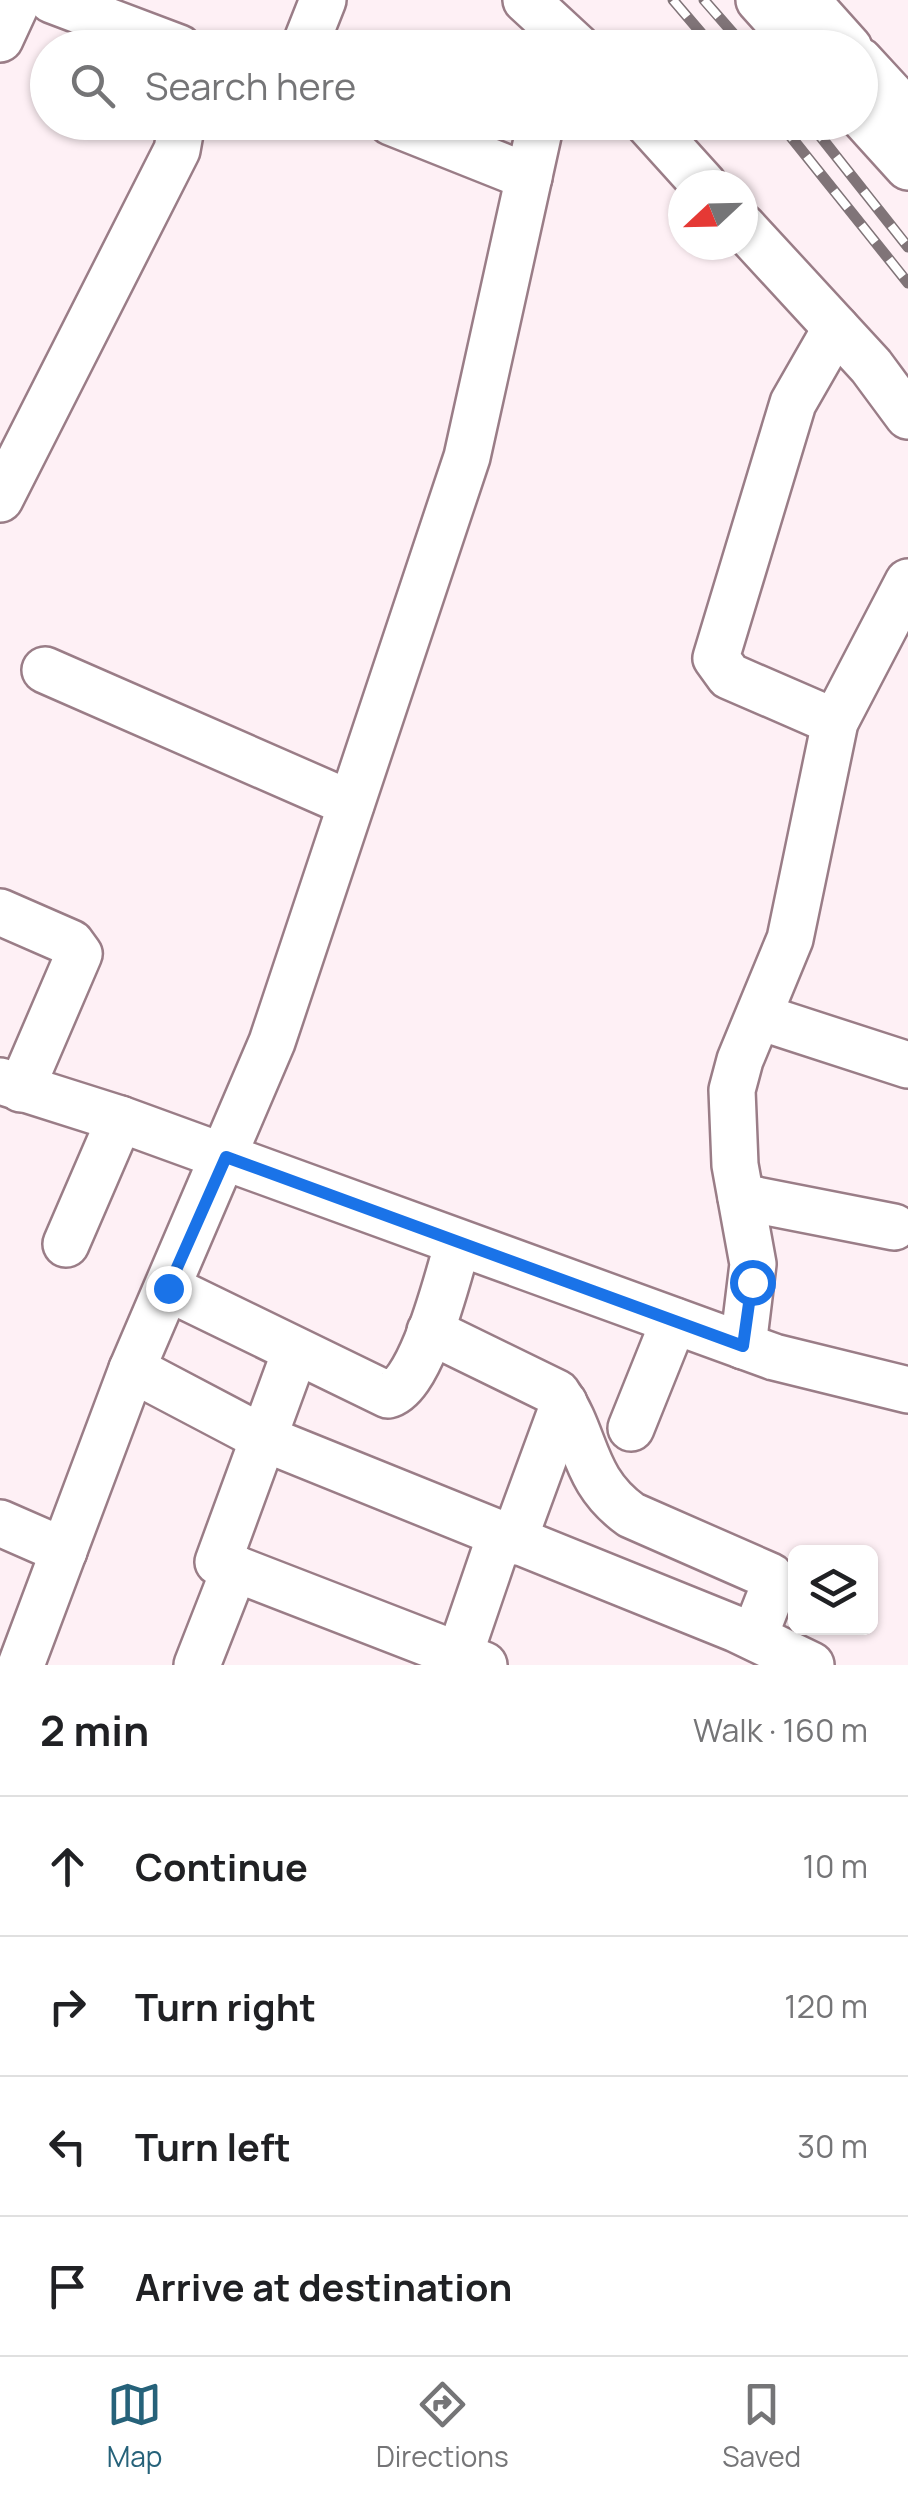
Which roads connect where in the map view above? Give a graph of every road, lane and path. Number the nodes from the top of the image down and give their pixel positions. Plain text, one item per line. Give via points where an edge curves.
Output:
1 (18, 0) edge
2 (52, 0) edge
3 (322, 0) edge
4 (526, 0) edge
5 (760, 0) edge
6 (806, 0) edge
7 (131, 30) edge
8 (311, 30) edge
9 (566, 30) edge
10 (786, 30) edge
11 (833, 30) edge
12 (0, 39) edge
13 (878, 80) edge
14 (908, 113) edge
15 (878, 134) edge
16 (179, 140) edge
17 (436, 140) edge
18 (537, 140) edge
19 (663, 140) edge
20 (908, 168) edge
21 (690, 170) edge
22 (529, 177) junction
23 (758, 243) edge
24 (836, 328) junction
25 (908, 416) edge
26 (0, 500) edge
27 (908, 582) edge
28 (45, 670) dead end
29 (835, 722) junction
30 (351, 804) junction
31 (0, 912) edge
32 (760, 1017) junction
33 (908, 1065) edge
34 (10, 1085) edge
35 (120, 1119) junction
36 (226, 1157) junction
37 (741, 1197) junction
38 (894, 1227) dead end
39 (458, 1242) junction
40 (66, 1244) dead end
41 (168, 1288) junction
42 (674, 1321) junction
43 (430, 1331) junction
44 (743, 1346) junction
45 (295, 1352) junction
46 (132, 1369) junction
47 (908, 1390) edge
48 (564, 1403) junction
49 (631, 1428) dead end
50 (264, 1438) junction
51 (0, 1522) edge
52 (506, 1539) junction
53 (64, 1551) junction
54 (236, 1568) junction
55 (762, 1649) edge
56 (466, 1662) edge
57 (21, 1665) edge
58 (196, 1665) edge
59 (810, 1665) edge

1 - 12 street
2 - 7 street
3 - 8 street
4 - 9 street
5 - 10 street
6 - 11 street
13 - 14 street
15 - 20 street
16 - 26 street
17 - 22 street
18 - 22 street
19 - 21 street
22 - 30 street via 467,458
23 - 24 street
24 - 25 street
24 - 29 street via 793,403 716,658 729,676
27 - 29 street
28 - 30 street
29 - 32 street via 790,939
30 - 36 street
31 - 34 street via 72,943 79,954
32 - 33 street
32 - 37 street via 732,1090
34 - 35 street
35 - 36 street
35 - 40 street
36 - 39 street
36 - 41 street
37 - 38 street
37 - 44 street via 752,1264
39 - 42 street
39 - 43 street
41 - 45 street
41 - 46 street
42 - 44 street
42 - 49 street
43 - 45 street via 407,1383 388,1395
43 - 48 street via 540,1381
44 - 47 street
45 - 50 street
46 - 50 street
46 - 53 street
48 - 52 street
48 - 55 street via 592,1474 613,1502 770,1576
50 - 52 street
50 - 54 street via 218,1562
51 - 53 street
52 - 55 street
52 - 56 street
53 - 57 street
54 - 56 street
54 - 58 street
55 - 59 street

